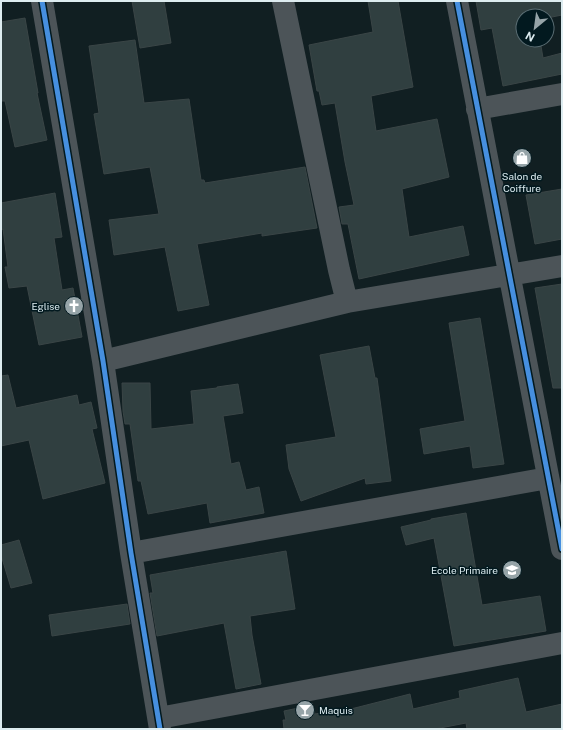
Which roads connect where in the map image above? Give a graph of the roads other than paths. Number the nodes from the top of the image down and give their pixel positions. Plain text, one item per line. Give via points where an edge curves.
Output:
1 (42, 1) edge
2 (283, 1) edge
3 (457, 1) edge
4 (562, 94) edge
5 (477, 109) junction
6 (562, 266) edge
7 (509, 274) junction
8 (347, 302) junction
9 (103, 361) junction
10 (548, 478) junction
11 (562, 549) edge
12 (131, 553) junction
13 (562, 643) edge
14 (159, 724) edge

1 - 9 street
2 - 8 street
3 - 5 street
4 - 5 street
5 - 7 street
6 - 7 street
7 - 8 street
7 - 10 street
8 - 9 street
9 - 12 street
10 - 11 street
10 - 12 street
12 - 14 street
13 - 14 street

